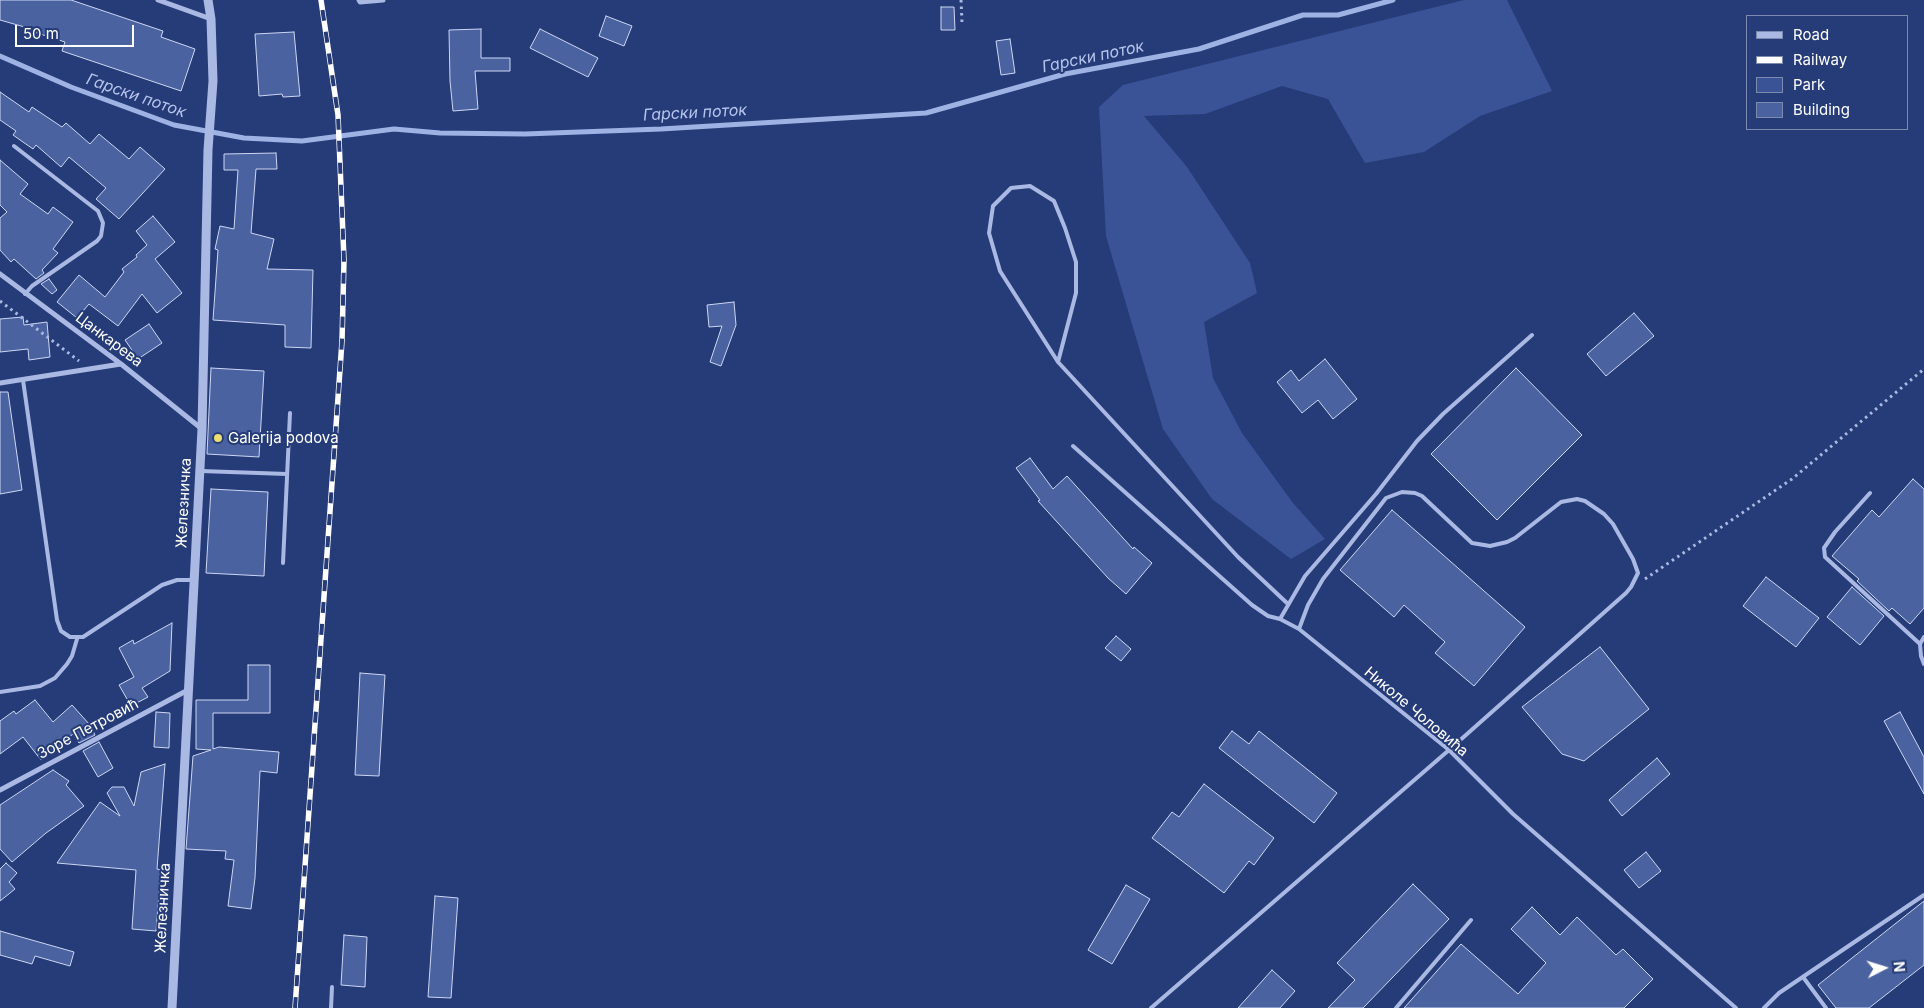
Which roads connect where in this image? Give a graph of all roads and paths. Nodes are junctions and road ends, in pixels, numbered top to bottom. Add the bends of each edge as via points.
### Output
1 (158, 0) edge
2 (208, 0) edge
3 (383, 0) edge
4 (961, 0) edge
5 (359, 1) edge
6 (211, 19) junction
7 (962, 23) dead end
8 (14, 146) dead end
9 (0, 274) edge
10 (25, 294) junction
11 (0, 301) edge
12 (1532, 335) dead end
13 (1058, 362) junction
14 (121, 364) junction
15 (1924, 369) edge
16 (89, 370) junction
17 (23, 380) junction
18 (0, 383) edge
19 (290, 413) dead end
20 (202, 429) junction
21 (1073, 446) dead end
22 (199, 471) junction
23 (287, 474) junction
24 (1870, 493) dead end
25 (283, 563) dead end
26 (193, 580) junction
27 (1635, 580) junction
28 (1288, 604) junction
29 (1280, 619) junction
30 (1299, 629) junction
31 (1924, 637) edge
32 (77, 639) junction
33 (1920, 644) junction
34 (1924, 664) edge
35 (188, 690) junction
36 (0, 692) edge
37 (1449, 750) junction
38 (0, 790) edge
39 (1924, 895) edge
40 (1471, 920) dead end
41 (1803, 977) junction
42 (332, 987) dead end
43 (172, 1008) edge
44 (330, 1008) edge
45 (1151, 1008) edge
46 (1396, 1008) edge
47 (1736, 1008) edge
48 (1764, 1008) edge
49 (1826, 1008) edge

1 - 6 street
2 - 6 street, Железничка
3 - 5 street
4 - 7 path
6 - 20 street, Железничка via 212,105 208,150
8 - 10 lane via 98,211 103,223 97,241
9 - 10 street, Цанкарева
10 - 14 street, Цанкарева
11 - 16 path
12 - 28 lane via 1417,441 1305,576
13 - 13 lane via 1000,271 989,233 993,206 1011,188 1030,186 1054,202 1076,262 1076,293
13 - 28 lane via 1238,557
14 - 16 street
14 - 20 street, Цанкарева
15 - 27 path via 1792,479 1650,576
16 - 17 street
17 - 18 street
17 - 32 lane via 57,620 65,635
19 - 23 lane
20 - 22 street, Железничка
21 - 29 lane, Николе Чоловића via 1252,606
22 - 23 lane
22 - 26 street, Железничка
23 - 25 lane
24 - 33 lane via 1835,532 1824,548 1825,557
26 - 32 lane via 177,580 162,585
26 - 35 street, Железничка
27 - 30 lane via 1636,566 1621,535 1604,514 1585,501 1561,502 1515,538 1490,546 1472,543 1422,496 1402,492 1386,498 1323,579
27 - 37 lane via 1626,593
28 - 29 lane
29 - 30 lane, Николе Чоловића
30 - 37 lane, Николе Чоловића
31 - 33 lane
32 - 36 lane via 67,664 48,683
33 - 34 lane
35 - 38 street, Зоре Петровић
35 - 43 street, Железничка
37 - 45 lane
37 - 47 lane, Николе Чоловића via 1513,814
39 - 41 lane
40 - 46 lane
41 - 48 lane
41 - 49 lane
42 - 44 lane

